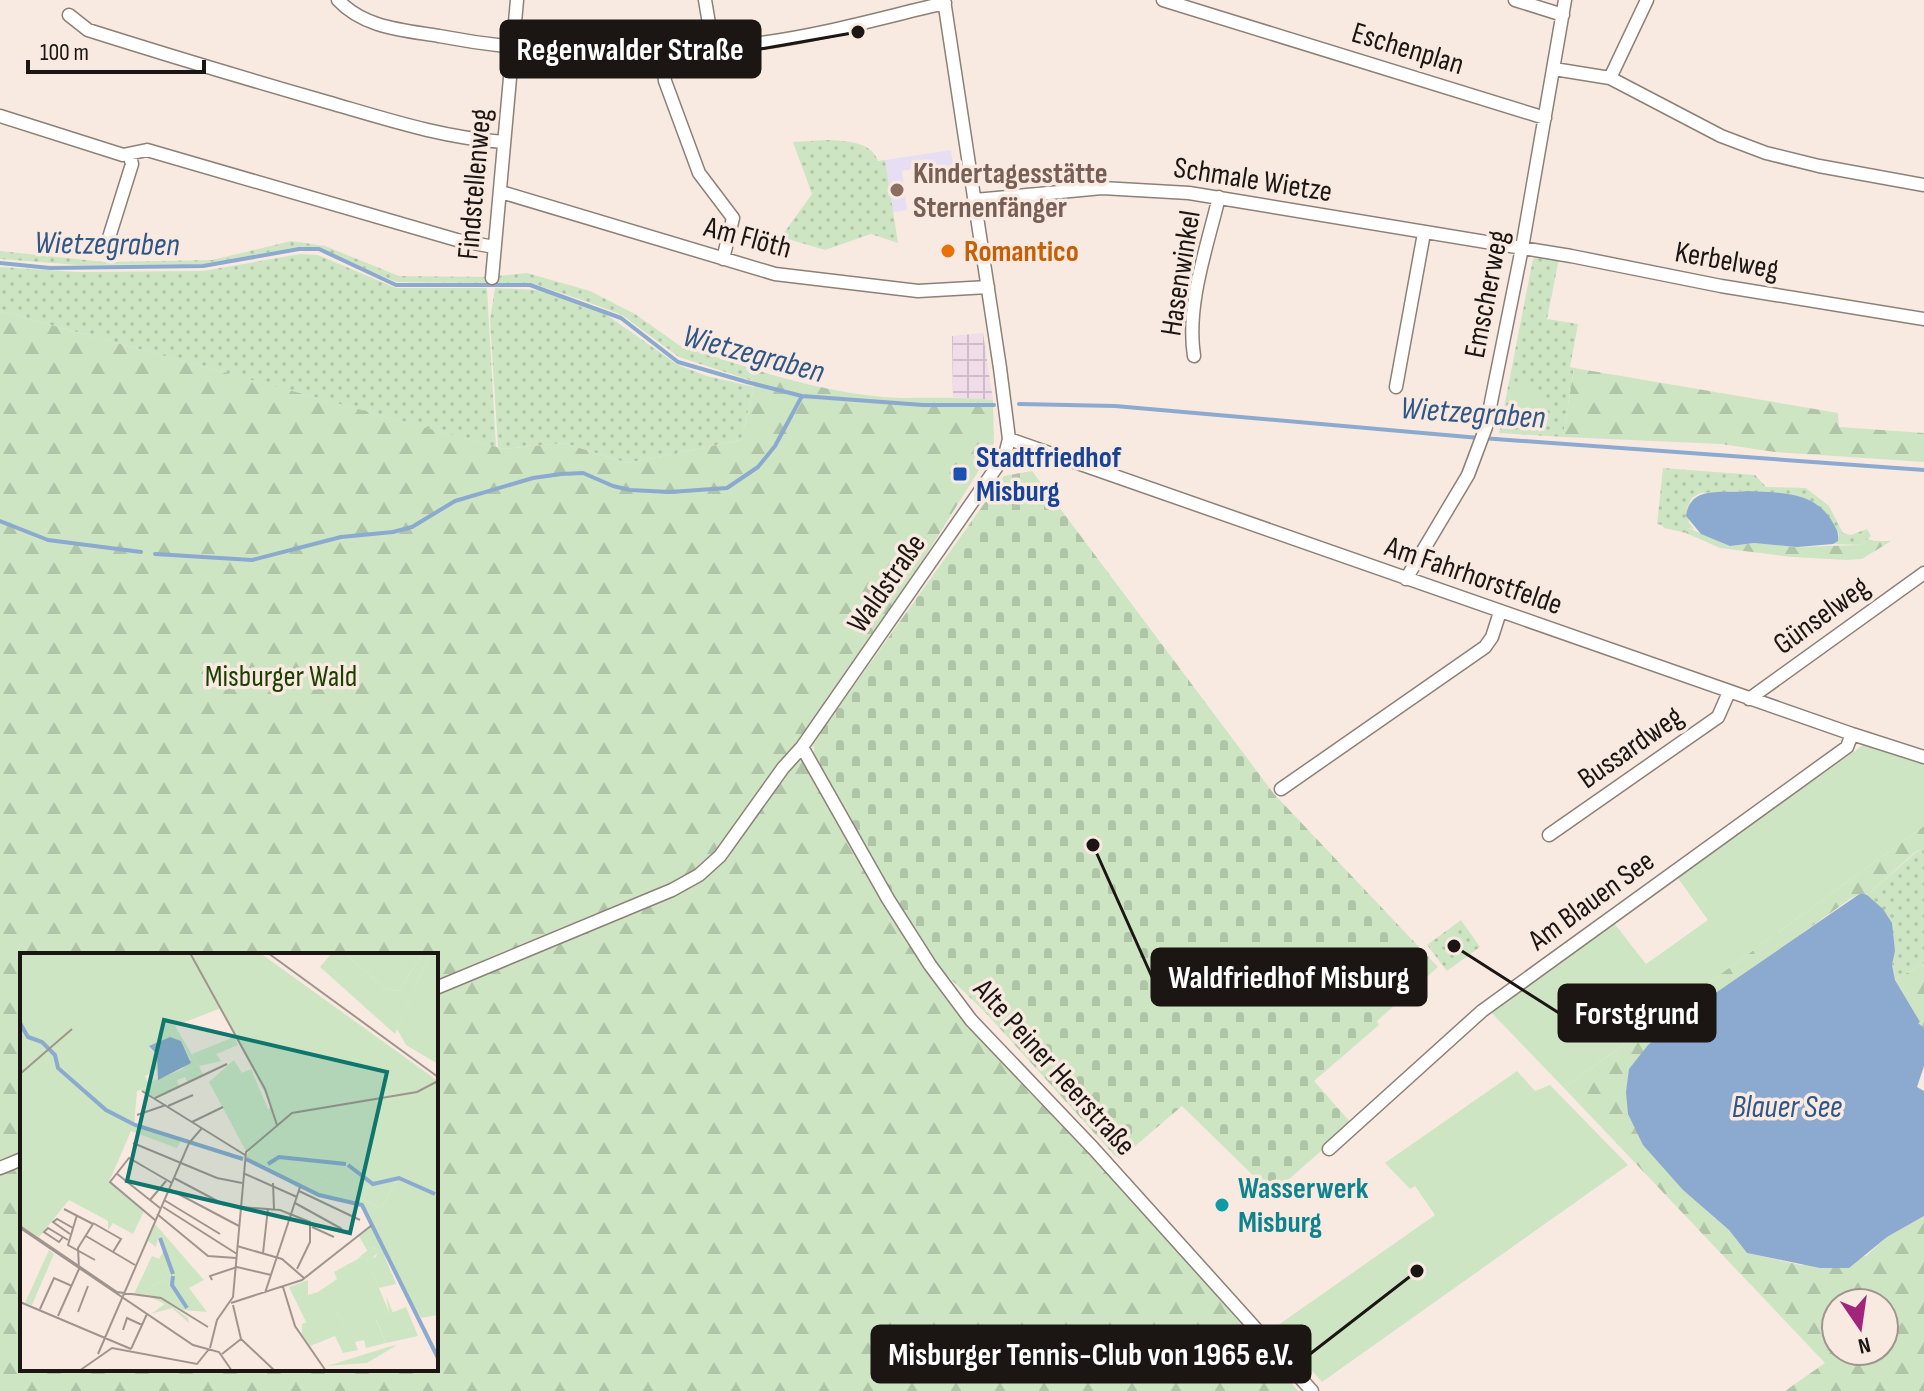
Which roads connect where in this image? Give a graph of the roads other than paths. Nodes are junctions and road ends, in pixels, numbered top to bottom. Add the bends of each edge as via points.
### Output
1 (338, 0) edge
2 (517, 0) edge
3 (705, 0) edge
4 (1163, 0) edge
5 (1515, 0) edge
6 (1565, 0) edge
7 (1647, 0) edge
8 (945, 1) edge
9 (69, 15) dead end
10 (1563, 15) junction
11 (513, 47) junction
12 (713, 47) junction
13 (662, 51) junction
14 (1554, 69) junction
15 (1610, 78) junction
16 (0, 116) edge
17 (1545, 118) junction
18 (504, 142) junction
19 (129, 154) junction
20 (1924, 185) edge
21 (501, 192) junction
22 (1219, 197) junction
23 (975, 200) junction
24 (1424, 233) junction
25 (494, 247) junction
26 (1522, 248) junction
27 (112, 249) dead end
28 (723, 259) junction
29 (492, 278) dead end
30 (988, 287) junction
31 (1924, 319) edge
32 (1194, 356) dead end
33 (1396, 387) dead end
34 (1009, 439) junction
35 (1924, 573) edge
36 (1406, 579) junction
37 (1500, 612) junction
38 (1729, 692) junction
39 (1749, 699) junction
40 (1852, 734) junction
41 (802, 747) junction
42 (1924, 757) edge
43 (1281, 789) dead end
44 (1549, 835) dead end
45 (438, 987) edge
46 (1329, 1149) dead end
47 (20, 1160) edge
48 (0, 1168) edge
49 (1312, 1391) edge

1 - 11 street via 372,23
2 - 11 street, Findstellenweg
3 - 12 street
4 - 17 street, Eschenplan
5 - 10 street
6 - 10 street, Emscherweg
7 - 15 street
8 - 12 street via 807,35
8 - 23 street
9 - 18 street via 88,30 288,91 463,140
10 - 14 street, Emscherweg
11 - 13 street
11 - 18 street, Findstellenweg
12 - 13 street
13 - 28 street via 665,81 699,173 733,218
14 - 15 street
14 - 17 street, Emscherweg
15 - 20 street via 1713,132 1766,153
16 - 19 street
17 - 26 street, Emscherweg
18 - 21 street, Findstellenweg
19 - 25 street via 150,151
19 - 27 street via 132,164 106,247
21 - 25 street, Findstellenweg
21 - 28 street, Am Flöth
22 - 23 street, Schmale Wietze via 1102,188
22 - 24 street, Schmale Wietze
22 - 32 street, Hasenwinkel via 1195,306
23 - 30 street
24 - 26 street, Schmale Wietze
24 - 33 street
25 - 29 street, Findstellenweg
26 - 31 street, Kerbelweg
26 - 36 street, Emscherweg via 1480,447 1450,510
28 - 30 street, Am Flöth via 804,279 918,291
30 - 34 street
34 - 36 street, Am Fahrhorstfelde
34 - 41 street, Waldstraße via 999,466
35 - 39 street, Günselweg
36 - 37 street, Am Fahrhorstfelde
37 - 38 street, Am Fahrhorstfelde
37 - 43 street via 1485,647
38 - 39 street, Am Fahrhorstfelde
38 - 44 street, Bussardweg via 1718,717
39 - 40 street, Am Fahrhorstfelde
40 - 42 street, Am Fahrhorstfelde
40 - 46 street, Am Blauen See via 1847,747 1482,1011
41 - 45 street, Waldstraße via 720,856 699,875
41 - 49 street, Alte Peiner Heerstraße via 888,899 971,1020
47 - 48 street

